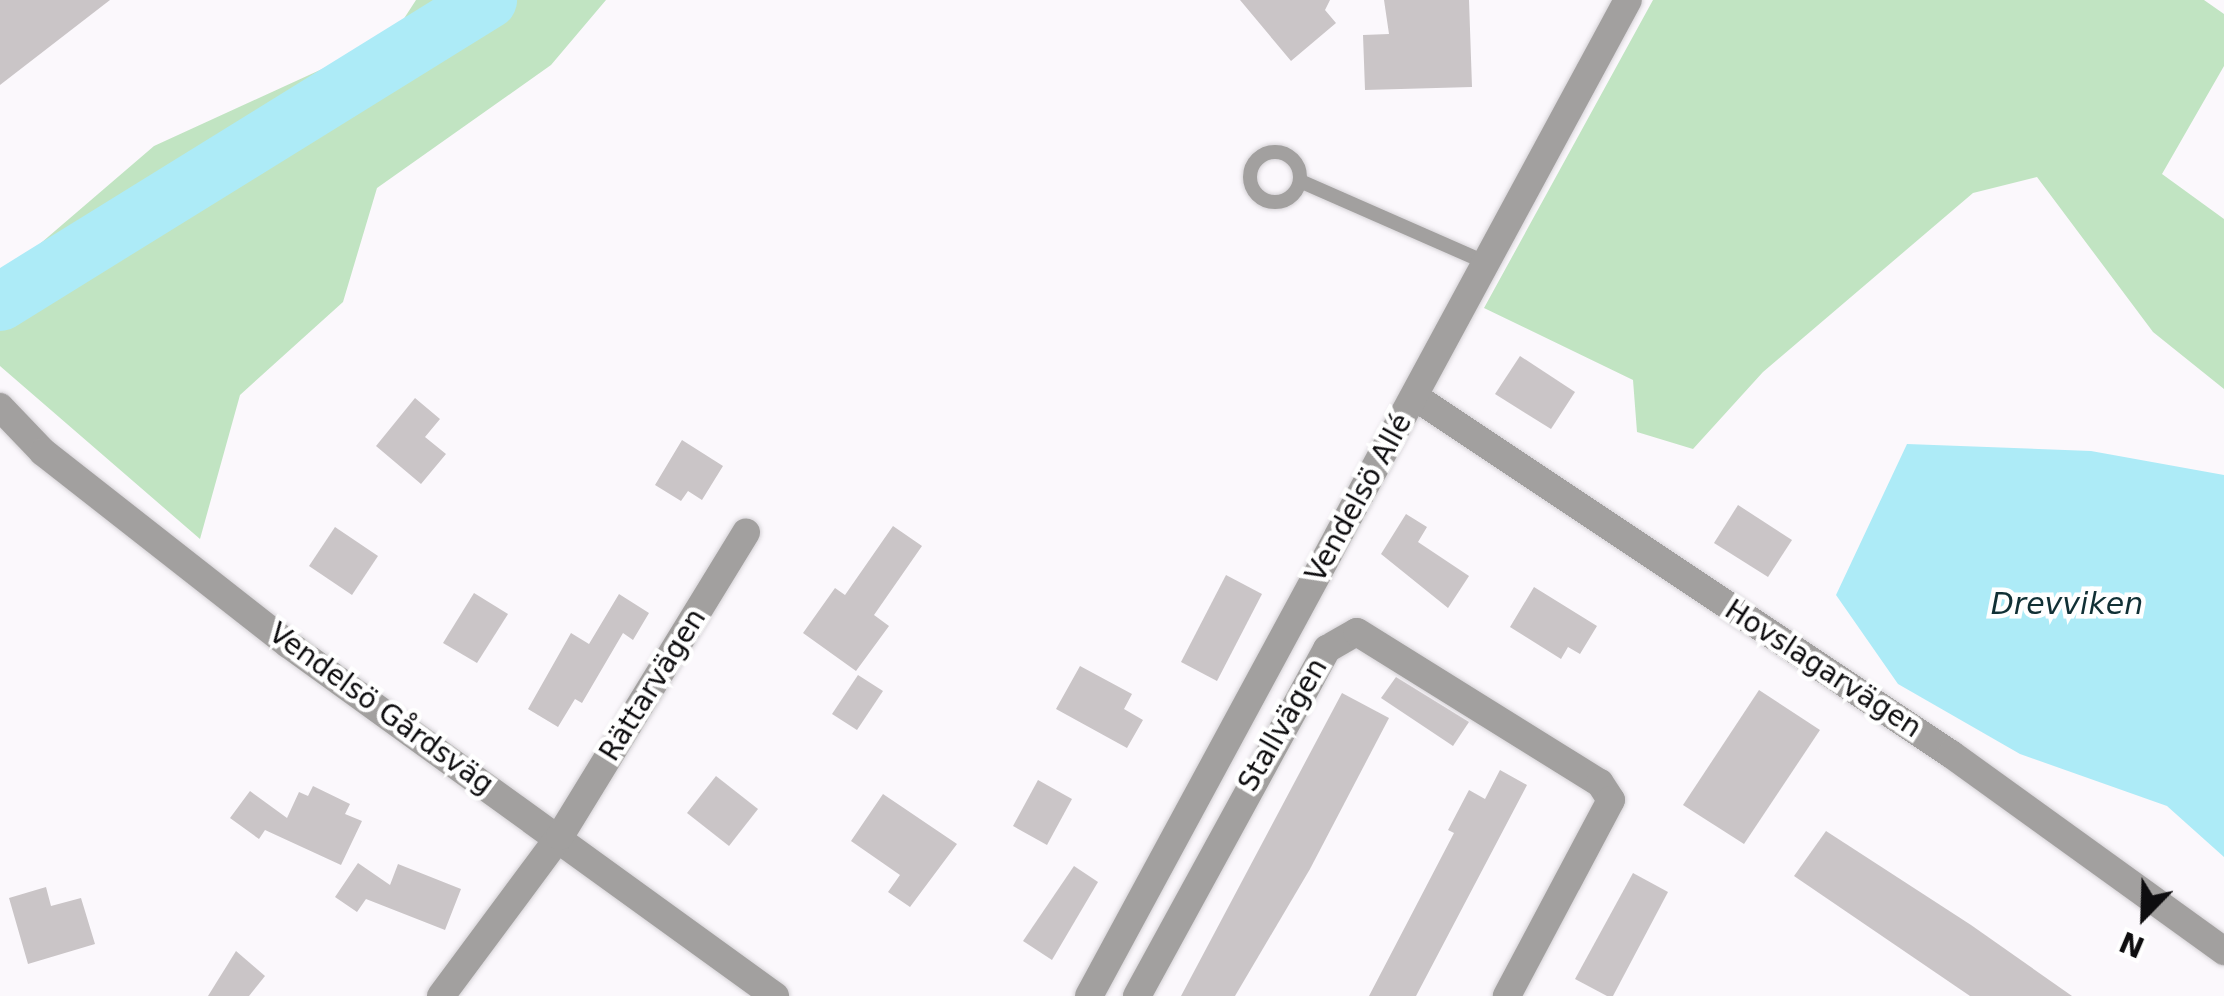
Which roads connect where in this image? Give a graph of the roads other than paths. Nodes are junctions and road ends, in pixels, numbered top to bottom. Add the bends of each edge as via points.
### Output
1 (1628, 0) edge
2 (1300, 181) dead end
3 (1487, 263) junction
4 (1415, 397) junction
5 (0, 408) edge
6 (746, 533) dead end
7 (560, 836) junction
8 (2224, 950) edge
9 (441, 996) edge
10 (775, 996) edge
11 (1089, 996) edge
12 (1137, 996) edge
13 (1507, 996) edge

1 - 3 street, Vendelsö Allé
2 - 3 lane
3 - 4 street, Vendelsö Allé
4 - 8 street, Hovslagarvägen via 1843,680
4 - 11 street, Vendelsö Allé
5 - 7 street, Vendelsö Gårdsväg via 43,452 288,644
6 - 7 street, Rättarvägen
7 - 9 street, Rättarvägen
7 - 10 street, Vendelsö Gårdsväg
12 - 13 street, Stallvägen via 1327,649 1358,632 1600,784 1611,800

